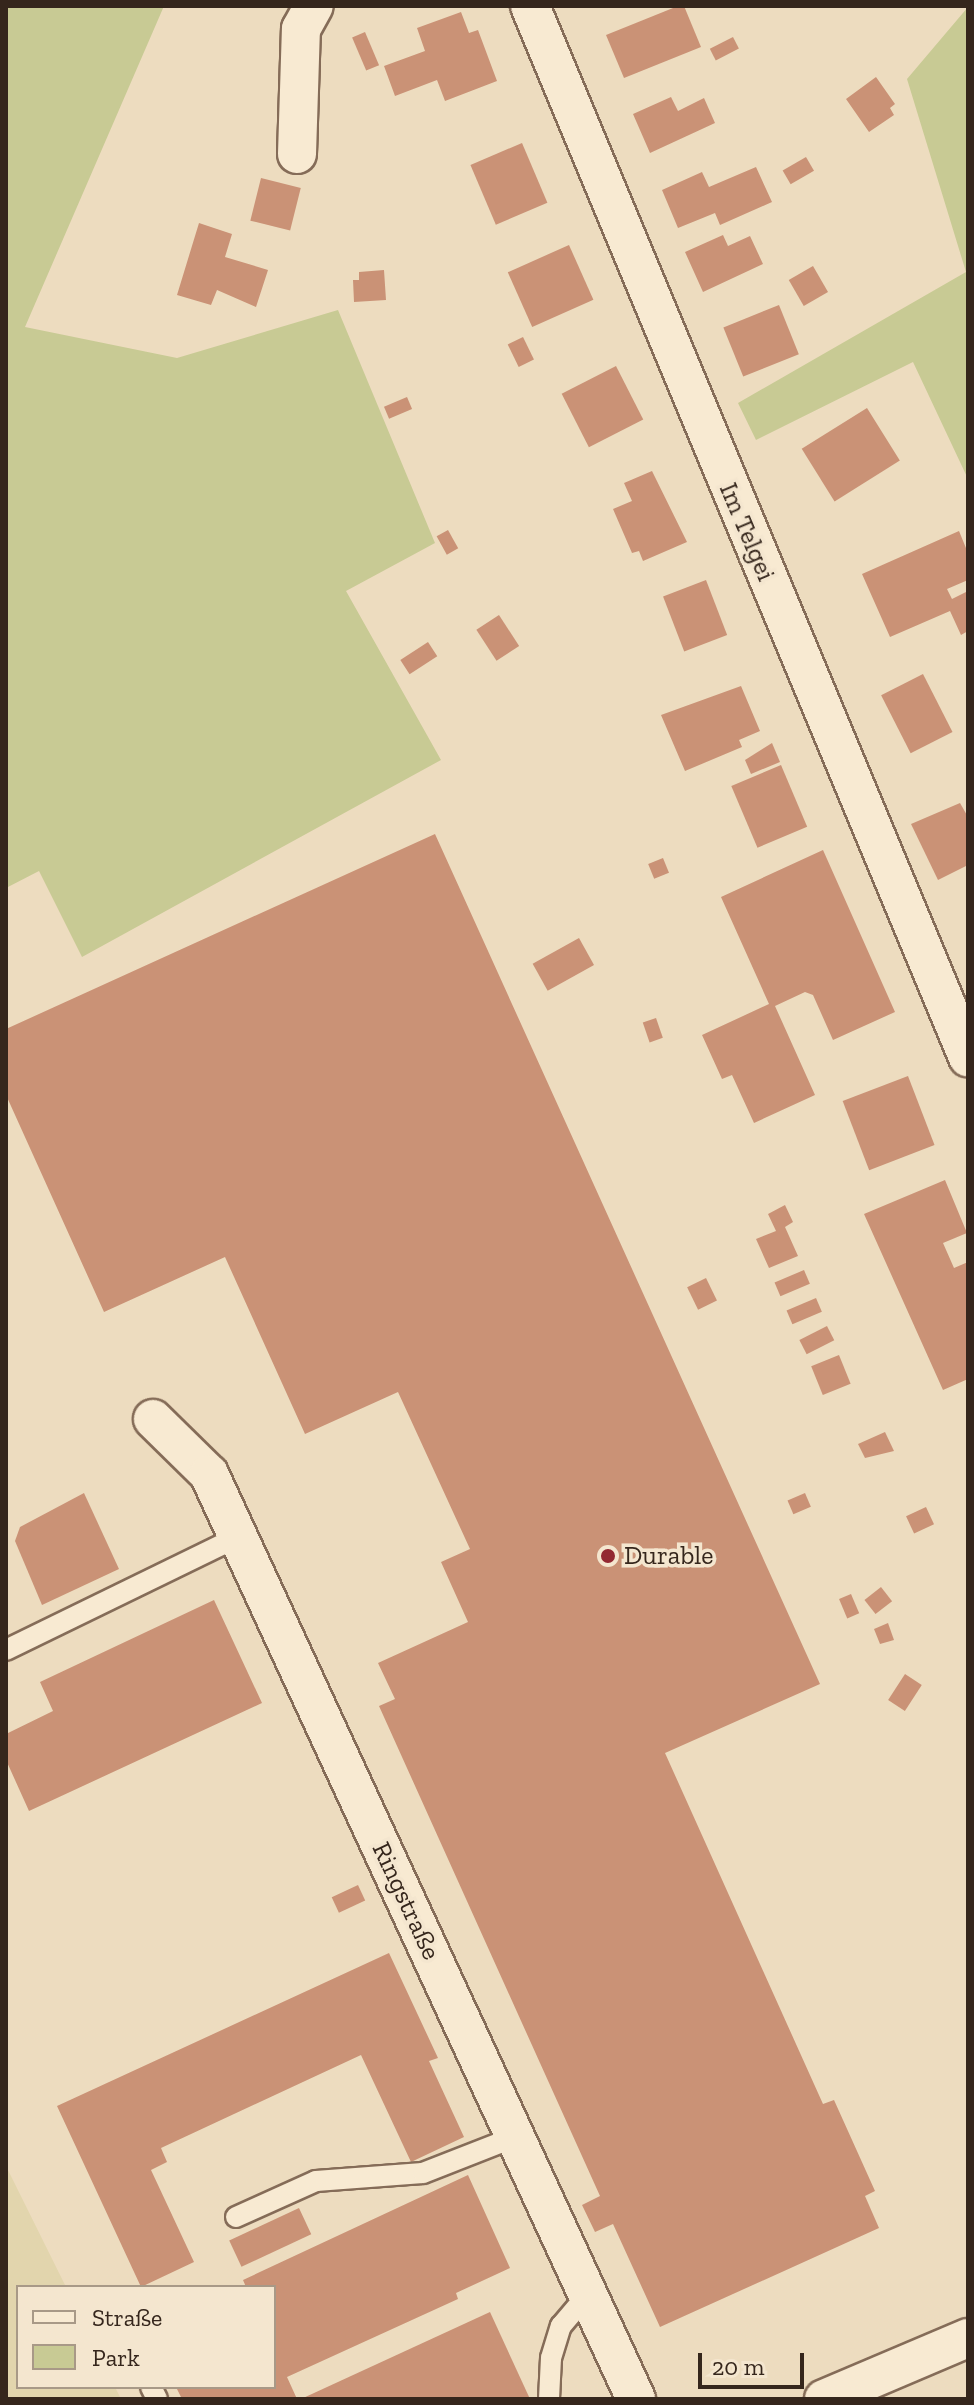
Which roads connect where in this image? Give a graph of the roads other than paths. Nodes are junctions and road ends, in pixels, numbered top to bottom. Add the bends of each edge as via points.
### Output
1 (314, 6) edge
2 (530, 6) edge
3 (297, 154) dead end
4 (968, 1057) edge
5 (153, 1419) dead end
6 (238, 1537) junction
7 (6, 1650) edge
8 (515, 2137) junction
9 (236, 2217) dead end
10 (588, 2294) junction
11 (968, 2338) edge
12 (549, 2399) edge
13 (636, 2399) edge
14 (824, 2399) edge

1 - 3 street via 301,29
2 - 4 street, Im Telgei
5 - 6 street, Ringstraße via 209,1474
6 - 7 lane
6 - 8 street, Ringstraße
8 - 9 lane via 423,2173 316,2181
8 - 10 street, Ringstraße
10 - 12 lane via 561,2326 551,2358
10 - 13 street, Ringstraße
11 - 14 street

